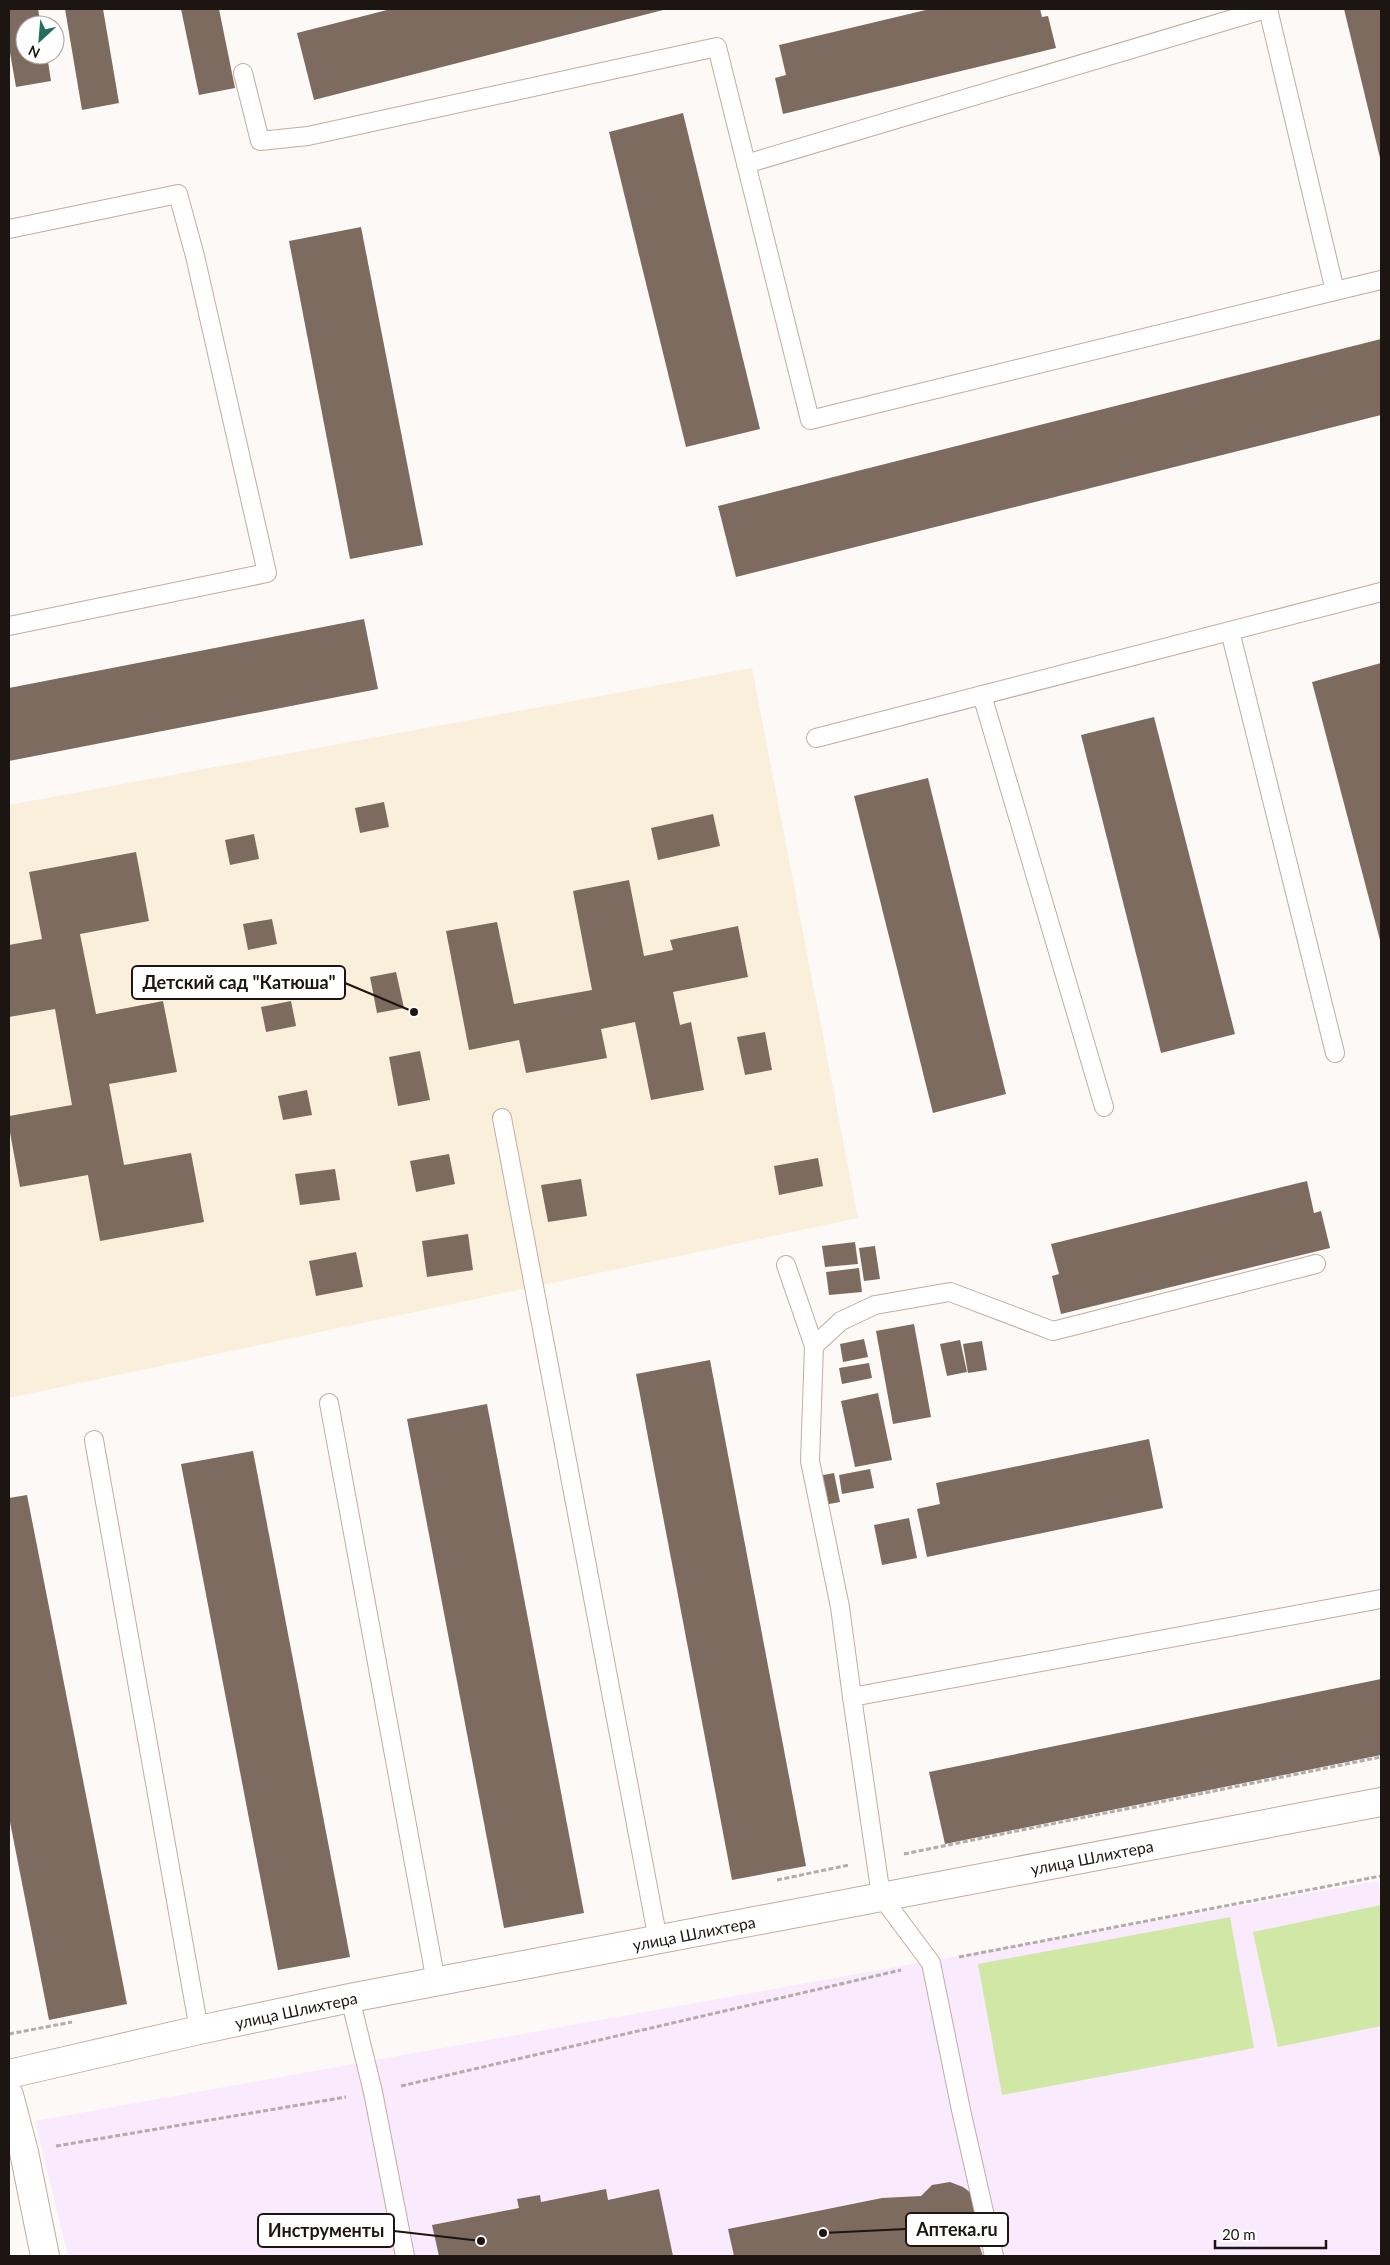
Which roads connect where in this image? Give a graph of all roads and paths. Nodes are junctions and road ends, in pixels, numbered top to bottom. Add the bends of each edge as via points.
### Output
1 (1267, 9) edge
2 (243, 73) dead end
3 (746, 164) junction
4 (9, 229) edge
5 (1381, 280) edge
6 (1335, 292) junction
7 (1381, 592) edge
8 (9, 626) edge
9 (1230, 631) junction
10 (982, 695) junction
11 (816, 738) dead end
12 (1335, 1053) dead end
13 (1104, 1106) dead end
14 (502, 1118) dead end
15 (1316, 1264) dead end
16 (786, 1265) dead end
17 (814, 1346) junction
18 (329, 1403) dead end
19 (94, 1440) dead end
20 (1381, 1599) edge
21 (852, 1697) junction
22 (1381, 1802) edge
23 (1381, 1876) edge
24 (881, 1896) junction
25 (658, 1940) junction
26 (931, 1963) junction
27 (436, 1982) junction
28 (350, 1998) junction
29 (199, 2030) junction
30 (9, 2074) edge
31 (374, 2092) junction
32 (9, 2095) edge
33 (24, 2152) junction
34 (45, 2256) edge
35 (405, 2256) edge
36 (994, 2256) edge

1 - 3 lane
1 - 6 lane
2 - 3 lane via 260,141 308,136 717,47
3 - 6 lane via 810,420
4 - 8 lane via 178,194 267,573
5 - 6 lane
7 - 9 lane
9 - 10 lane
9 - 12 lane
10 - 11 lane
10 - 13 lane
14 - 25 lane
15 - 17 lane via 1053,1331 950,1292 875,1305 841,1321
16 - 17 lane
17 - 21 lane via 810,1461 840,1607
18 - 27 lane
19 - 29 lane
20 - 21 lane
21 - 24 lane
22 - 24 street, улица Шлихтера
23 - 26 path
24 - 25 street, улица Шлихтера
24 - 26 lane
25 - 27 street, улица Шлихтера
26 - 31 path
26 - 36 lane
27 - 28 street, улица Шлихтера
28 - 29 street, улица Шлихтера
28 - 31 lane
29 - 30 street, улица Шлихтера
31 - 33 path
31 - 35 lane
32 - 33 street
33 - 34 street

